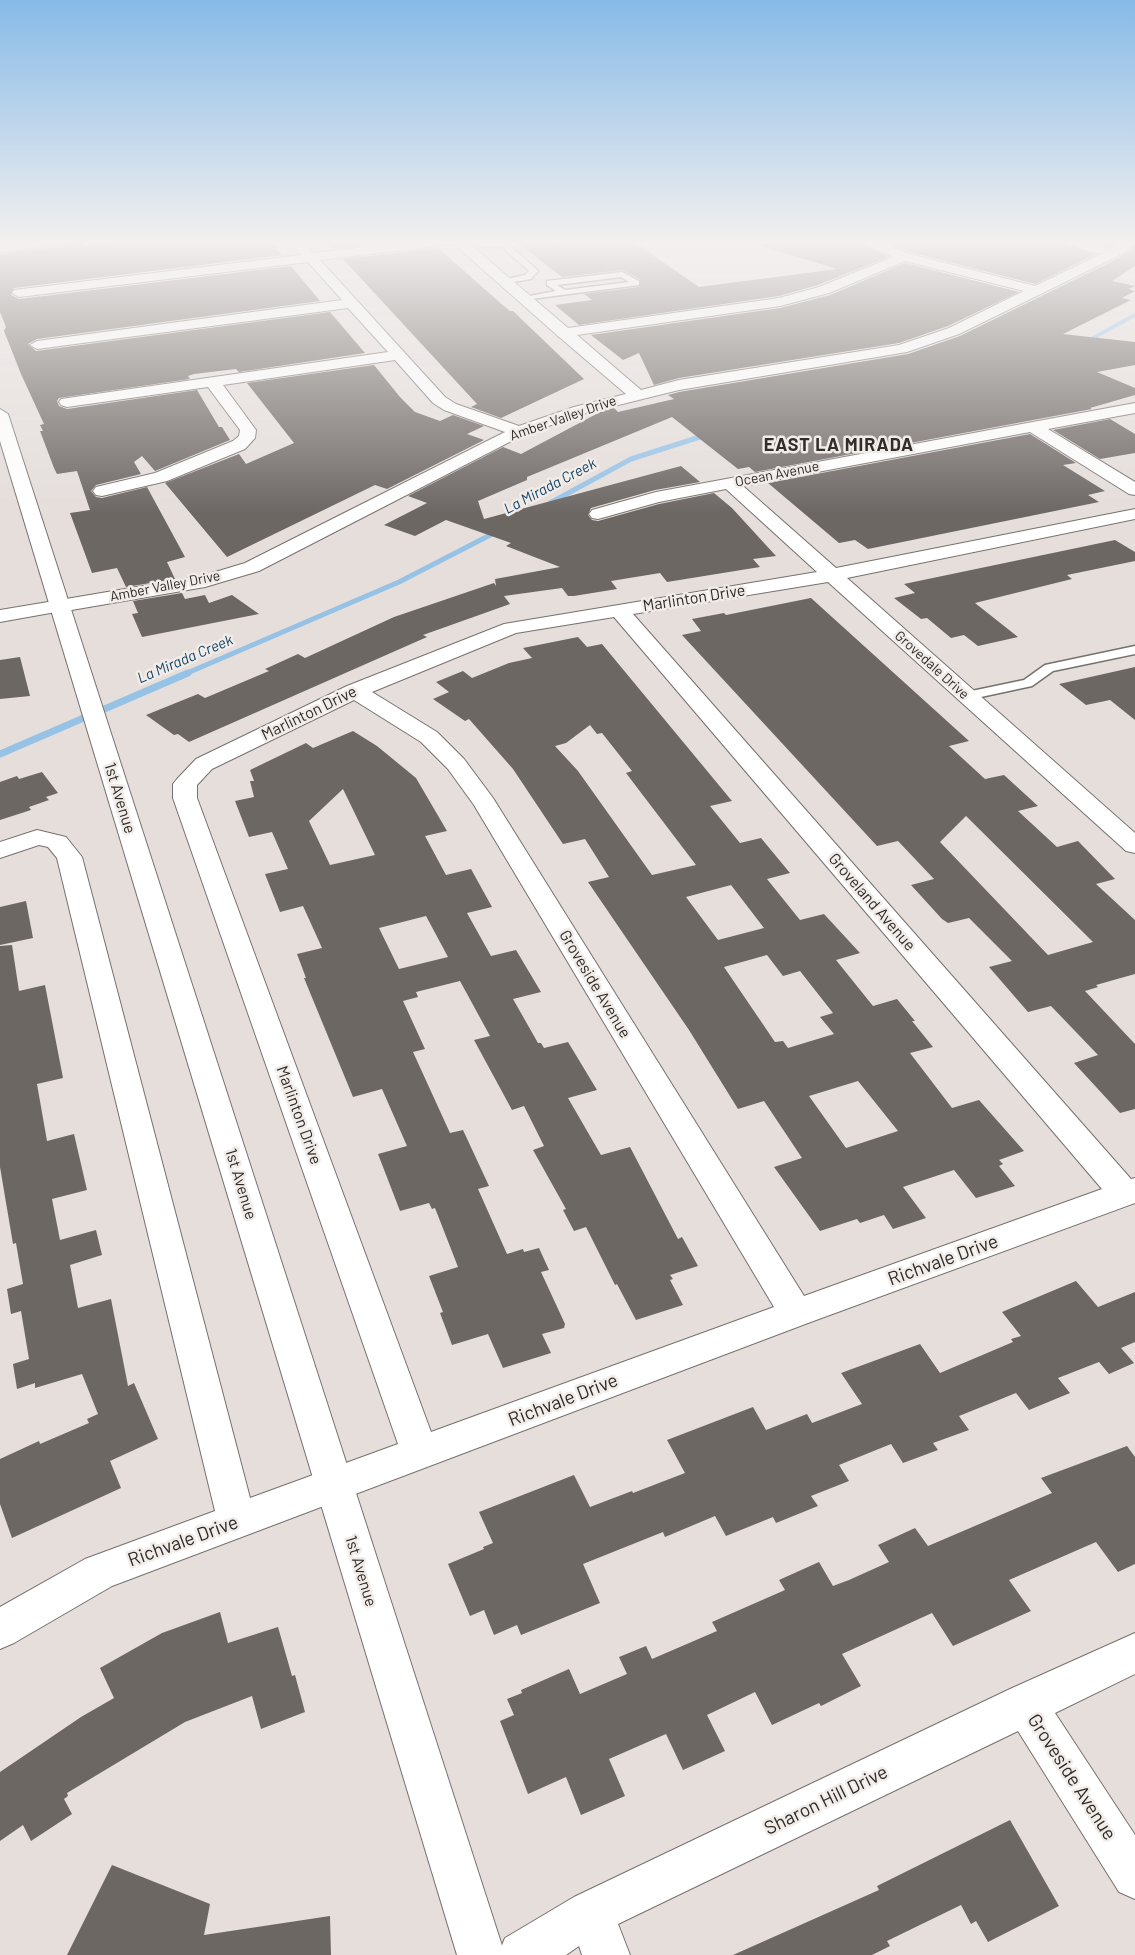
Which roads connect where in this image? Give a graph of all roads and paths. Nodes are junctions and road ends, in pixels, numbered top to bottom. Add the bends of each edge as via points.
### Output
1 (140, 331) edge
2 (377, 331) edge
3 (569, 331) edge
4 (955, 331) edge
5 (563, 332) joint
6 (37, 345) dead end
7 (398, 355) junction
8 (213, 382) junction
9 (636, 394) junction
10 (67, 402) dead end
11 (1135, 408) edge
12 (0, 414) edge
13 (1033, 427) junction
14 (519, 431) junction
15 (729, 483) junction
16 (1135, 490) edge
17 (102, 492) dead end
18 (598, 514) dead end
19 (1135, 514) edge
20 (832, 575) junction
21 (60, 606) junction
22 (620, 610) junction
23 (0, 616) edge
24 (1135, 650) edge
25 (355, 691) junction
26 (967, 696) junction
27 (1135, 846) edge
28 (0, 852) edge
29 (1130, 1192) edge
30 (796, 1313) junction
31 (420, 1453) junction
32 (335, 1486) junction
33 (237, 1521) junction
34 (0, 1629) edge
35 (1135, 1653) edge
36 (1025, 1704) junction
37 (1135, 1876) edge
38 (590, 1913) junction
39 (481, 1955) edge
40 (522, 1955) edge
41 (606, 1955) edge

1 - 6 street
2 - 7 street
3 - 5 street
4 - 9 street, Amber Valley Drive via 902,349
5 - 9 street
7 - 8 street
7 - 14 street via 439,400 450,407
8 - 10 street
8 - 17 street via 248,430 247,438 239,445 161,477
9 - 14 street, Amber Valley Drive
11 - 13 street, Ocean Avenue
12 - 21 street, 1st Avenue
13 - 15 street, Ocean Avenue
13 - 16 street
14 - 21 street, Amber Valley Drive via 252,566 205,581
15 - 18 street, Ocean Avenue via 656,497
15 - 20 street, Grovedale Drive
19 - 20 street, Marlinton Drive
20 - 22 street, Marlinton Drive
20 - 26 street, Grovedale Drive
21 - 23 street, Amber Valley Drive
21 - 32 street, 1st Avenue
22 - 25 street, Marlinton Drive via 511,628
22 - 29 street, Groveland Avenue
24 - 26 lane via 1049,668 1028,683
25 - 30 street, Groveside Avenue via 429,737 456,764 486,804
25 - 31 street, Marlinton Drive via 204,764 185,784 185,798
26 - 27 street, Grovedale Drive
28 - 33 street via 37,837 57,842 69,857
29 - 30 street, Richvale Drive
30 - 31 street, Richvale Drive
31 - 32 street, Richvale Drive
32 - 33 street, Richvale Drive
32 - 39 street, 1st Avenue
33 - 34 street, Richvale Drive via 99,1572
35 - 36 street, Sharon Hill Drive
36 - 37 street, Groveside Avenue
36 - 38 street, Sharon Hill Drive
38 - 40 street, Sharon Hill Drive
38 - 41 street

